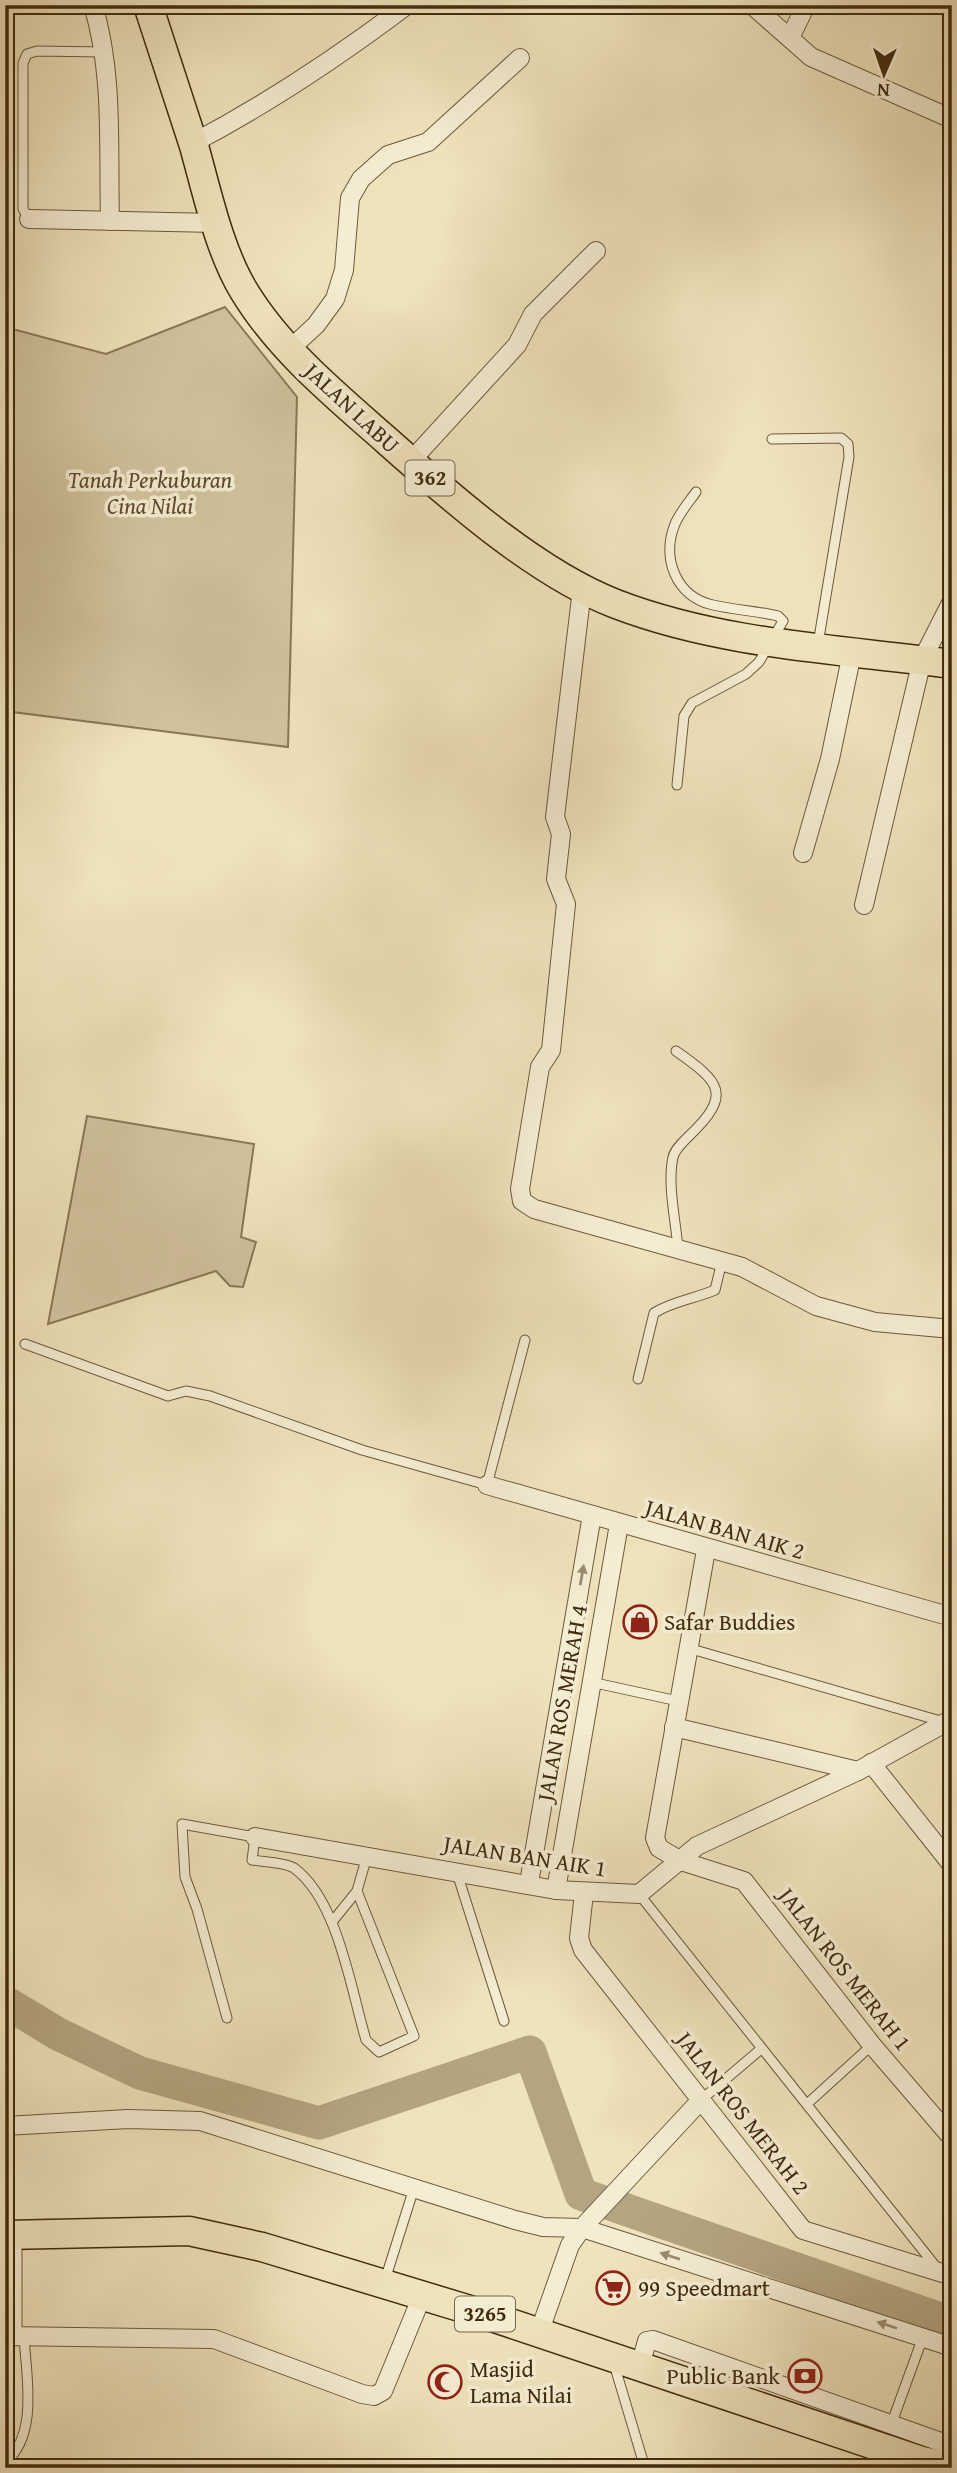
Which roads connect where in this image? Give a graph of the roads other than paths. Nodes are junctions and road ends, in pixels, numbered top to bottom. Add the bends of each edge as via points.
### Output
1 (93, 5) edge
2 (148, 5) edge
3 (407, 5) edge
4 (752, 5) edge
5 (806, 5) edge
6 (790, 38) junction
7 (105, 52) junction
8 (520, 58) dead end
9 (952, 119) edge
10 (192, 143) junction
11 (29, 219) joint
12 (110, 221) junction
13 (216, 223) junction
14 (596, 251) dead end
15 (290, 349) junction
16 (772, 439) dead end
17 (410, 462) junction
18 (696, 492) dead end
19 (582, 589) junction
20 (952, 601) edge
21 (772, 642) junction
22 (817, 649) junction
23 (852, 653) junction
24 (922, 660) junction
25 (952, 664) edge
26 (677, 785) dead end
27 (803, 853) dead end
28 (864, 905) dead end
29 (676, 1051) dead end
30 (679, 1251) junction
31 (722, 1261) junction
32 (952, 1329) edge
33 (525, 1340) dead end
34 (25, 1344) dead end
35 (638, 1379) dead end
36 (487, 1485) junction
37 (592, 1515) junction
38 (618, 1524) junction
39 (706, 1550) junction
40 (952, 1617) edge
41 (688, 1648) junction
42 (592, 1682) junction
43 (678, 1702) junction
44 (948, 1721) edge
45 (674, 1727) junction
46 (864, 1767) junction
47 (255, 1837) junction
48 (367, 1856) junction
49 (681, 1860) junction
50 (952, 1865) edge
51 (457, 1870) junction
52 (529, 1883) junction
53 (556, 1890) junction
54 (357, 1891) junction
55 (584, 1894) junction
56 (639, 1895) junction
57 (332, 1922) junction
58 (227, 2018) dead end
59 (504, 2021) dead end
60 (872, 2045) junction
61 (761, 2049) junction
62 (701, 2100) junction
63 (807, 2104) junction
64 (5, 2126) edge
65 (952, 2138) edge
66 (414, 2188) junction
67 (588, 2222) junction
68 (11, 2235) edge
69 (946, 2274) edge
70 (384, 2285) junction
71 (422, 2296) junction
72 (540, 2333) junction
73 (16, 2336) edge
74 (923, 2337) junction
75 (952, 2347) edge
76 (613, 2358) junction
77 (640, 2366) junction
78 (891, 2426) junction
79 (952, 2446) edge
80 (5, 2463) edge
81 (952, 2467) edge
82 (645, 2468) edge

1 - 7 street
2 - 10 main road, JALAN LABU / 362
3 - 10 street via 328,65
4 - 6 street
5 - 6 street
6 - 9 street via 811,57
7 - 11 lane via 27,54 23,63 23,209
7 - 12 street
8 - 15 street via 428,142 388,155 360,179 350,198 344,270 335,299
10 - 13 main road, JALAN LABU / 362
11 - 12 street
12 - 13 street
13 - 15 main road, JALAN LABU / 362 via 244,291
14 - 17 street via 533,314 517,345
15 - 17 main road, JALAN LABU / 362
16 - 22 lane via 841,438 848,444
17 - 19 main road, JALAN LABU / 362 via 524,551
18 - 21 lane via 675,524 670,561 676,579 687,594 711,605 778,616 782,627
19 - 21 main road, JALAN LABU / 362 via 695,628
19 - 30 street via 555,817 561,834 556,879 566,904 551,1050 540,1067 520,1189 522,1201 534,1209
20 - 24 street
21 - 22 main road, JALAN LABU / 362
21 - 26 lane via 746,674 692,703 684,716
22 - 23 main road, JALAN LABU / 362
23 - 24 main road, JALAN LABU / 362
23 - 27 street via 830,759
24 - 25 main road, JALAN LABU / 362
24 - 28 street
29 - 30 lane via 710,1074 716,1102 708,1118 673,1154
30 - 31 street
31 - 32 street via 816,1306 875,1322
31 - 35 lane via 715,1290 654,1313
33 - 36 lane
34 - 36 lane via 168,1396 186,1391 210,1396 362,1450
36 - 37 street, JALAN BAN AIK 2
37 - 38 street, JALAN BAN AIK 2
52 -> 37 street
38 - 39 street, JALAN BAN AIK 2
38 - 42 street, JALAN ROS MERAH 4
39 - 40 street, JALAN BAN AIK 2
39 - 41 street
41 - 43 street
41 - 44 lane
42 - 43 lane
42 - 53 street, JALAN ROS MERAH 4
43 - 45 street
44 - 46 street
45 - 46 street
45 - 49 street via 655,1838 659,1848
46 - 49 street via 697,1846
46 - 50 street
47 - 48 street, JALAN BAN AIK 1
47 - 57 lane via 252,1860 292,1867 313,1889
47 - 58 lane via 182,1824 185,1877
48 - 51 street, JALAN BAN AIK 1
48 - 54 lane
49 - 56 street
49 - 60 street, JALAN ROS MERAH 1 via 744,1881
51 - 52 street, JALAN BAN AIK 1
51 - 59 lane
52 - 53 street, JALAN BAN AIK 1
53 - 55 street, JALAN BAN AIK 1
54 - 57 lane
54 - 57 lane via 414,2036 379,2052 366,2040
55 - 56 street, JALAN BAN AIK 1
55 - 62 street, JALAN ROS MERAH 2 via 579,1938 583,1950
56 - 61 lane
60 - 63 lane
60 - 65 street, JALAN ROS MERAH 1
61 - 62 lane
61 - 63 lane
62 - 67 street
62 - 69 street, JALAN ROS MERAH 2 via 803,2230
63 - 69 lane
64 - 66 street via 128,2119 200,2121
66 - 67 street via 543,2227
66 - 70 lane
67 - 72 street via 570,2245
74 -> 67 street
68 - 70 main road, 3265 via 189,2231 262,2247
68 - 73 lane
70 - 71 main road, 3265
71 - 72 main road, 3265
71 - 73 street via 383,2391 374,2396 214,2339
72 - 76 main road, 3265
73 - 80 lane via 27,2425 21,2448
74 - 75 street
74 - 78 lane
76 - 77 main road, 3265
76 - 82 lane
77 - 78 street via 647,2341 653,2340
77 - 81 main road, 3265 via 922,2461
78 - 79 street

